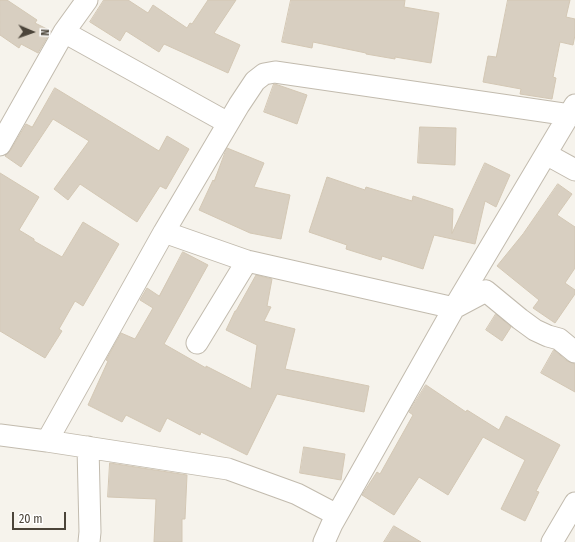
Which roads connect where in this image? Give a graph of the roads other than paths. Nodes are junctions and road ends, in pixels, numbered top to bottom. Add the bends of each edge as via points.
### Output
1 (86, 0) edge
2 (64, 32) junction
3 (572, 110) edge
4 (228, 123) junction
5 (0, 145) edge
6 (546, 154) junction
7 (575, 170) edge
8 (164, 232) junction
9 (247, 261) junction
10 (454, 308) junction
11 (197, 343) dead end
12 (575, 352) edge
13 (0, 435) edge
14 (47, 441) junction
15 (88, 447) junction
16 (575, 503) edge
17 (338, 515) junction
18 (89, 542) edge
19 (324, 542) edge
20 (552, 542) edge

1 - 2 street
2 - 4 street
2 - 5 street
3 - 4 street via 275,72 264,74 255,81
3 - 6 street
4 - 8 street
6 - 7 street
6 - 10 street
8 - 9 street
8 - 14 street
9 - 10 street
9 - 11 street
10 - 12 street via 486,290 535,330 559,339
10 - 17 street
13 - 14 street
14 - 15 street
15 - 17 street via 228,469 297,494
15 - 18 street
16 - 20 street
17 - 19 street

